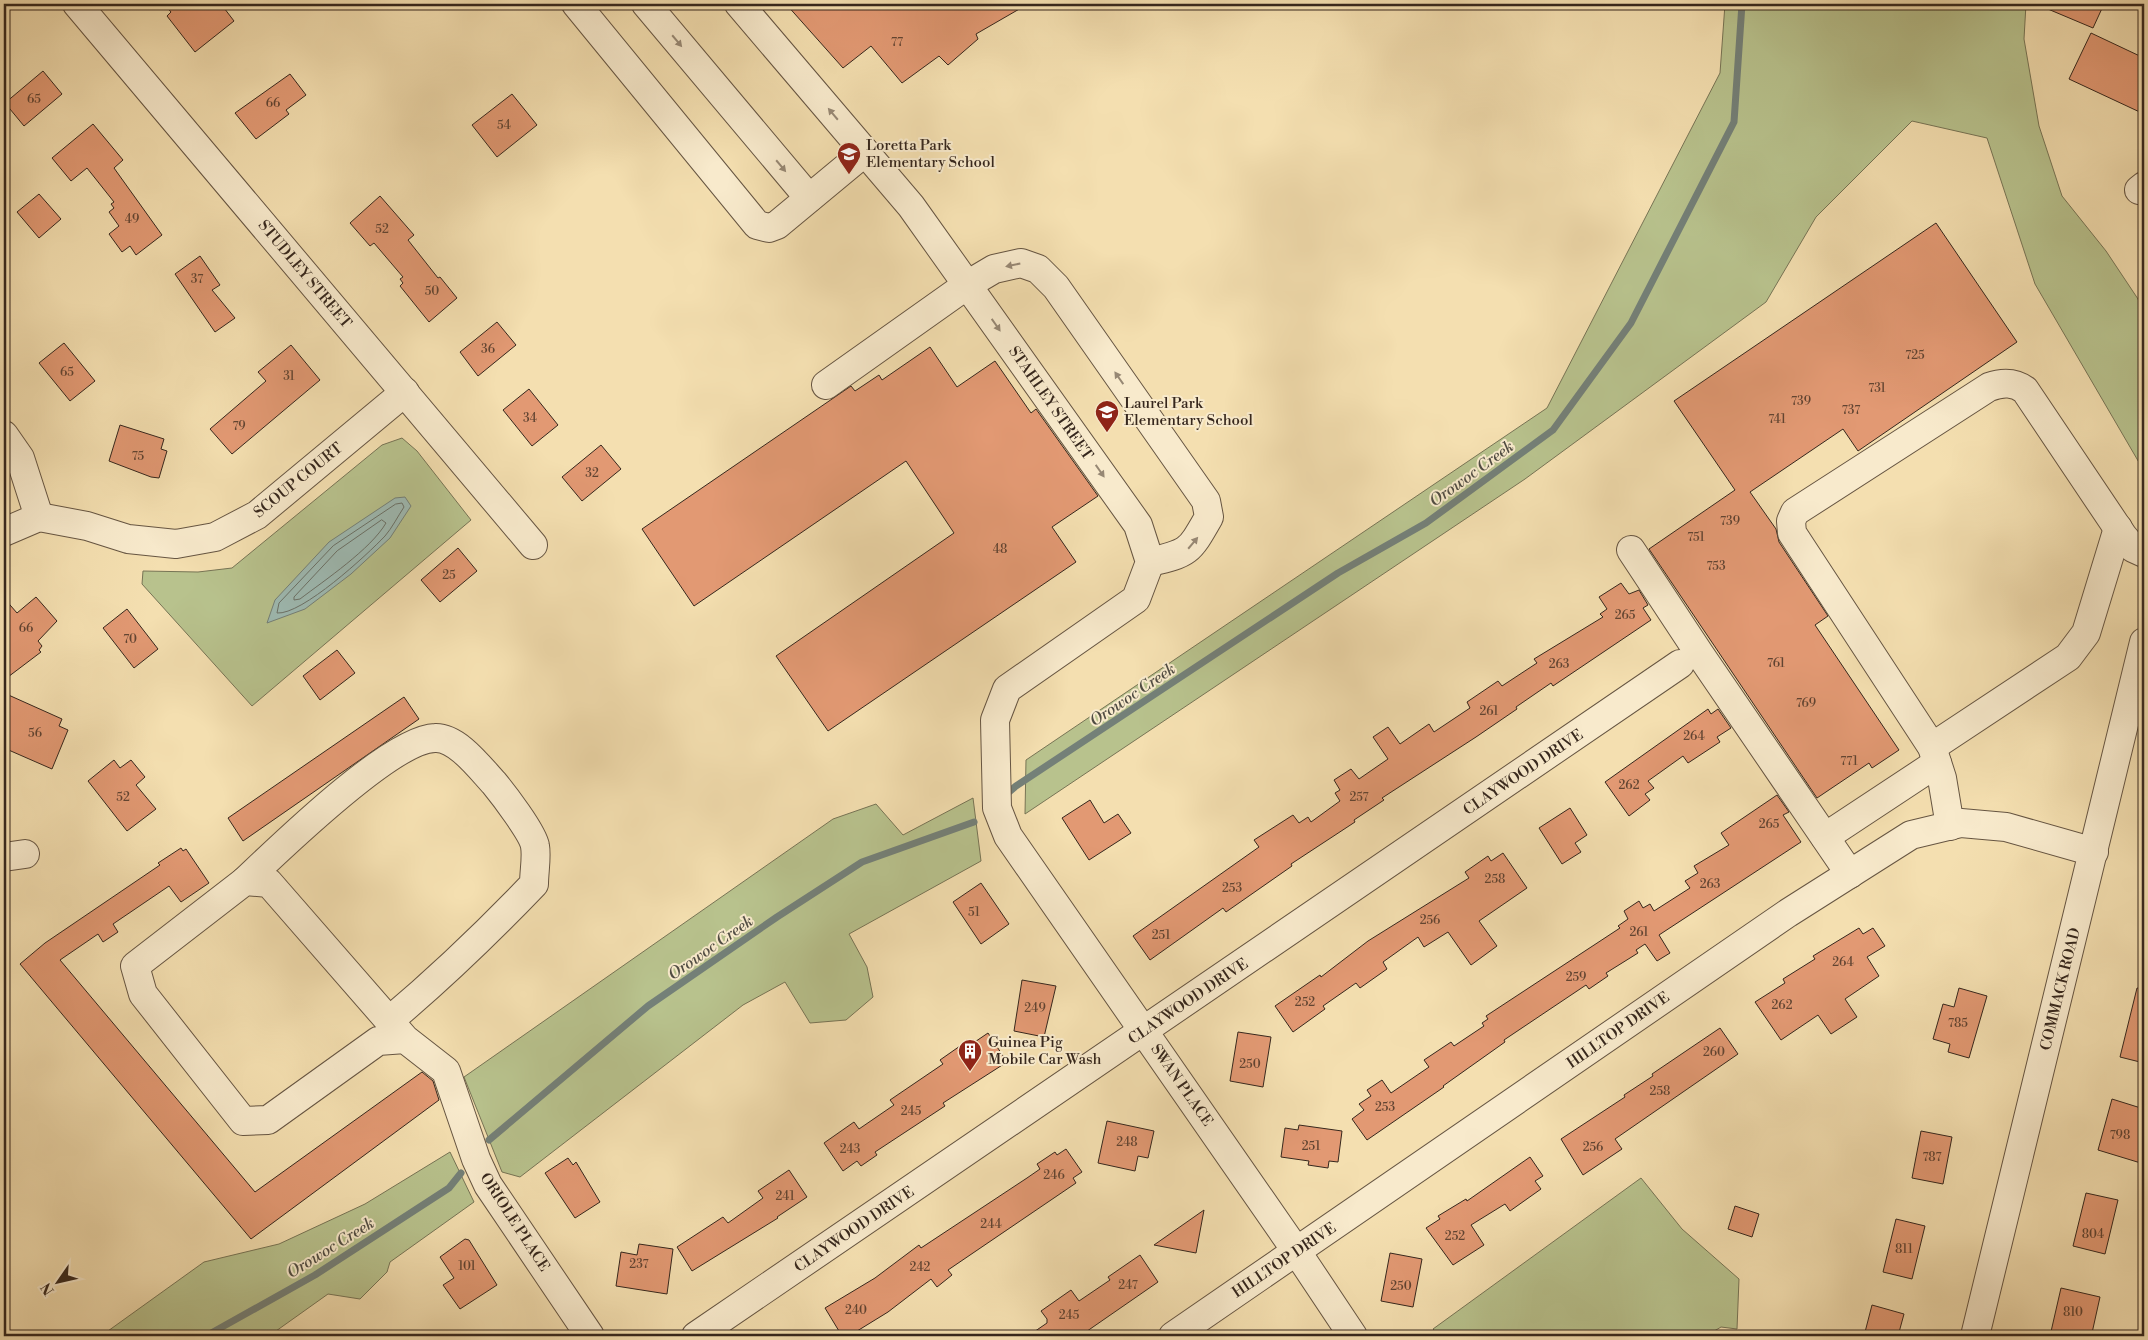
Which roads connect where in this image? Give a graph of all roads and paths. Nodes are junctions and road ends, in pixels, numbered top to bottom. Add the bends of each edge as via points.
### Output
1 (77, 4) edge
2 (576, 4) edge
3 (646, 4) edge
4 (739, 4) edge
5 (865, 152) junction
6 (809, 198) junction
7 (967, 285) junction
8 (826, 385) dead end
9 (405, 392) junction
10 (4, 436) edge
11 (38, 517) junction
12 (2118, 528) junction
13 (4, 532) edge
14 (533, 544) dead end
15 (1631, 550) dead end
16 (2144, 553) edge
17 (1150, 562) junction
18 (2144, 642) edge
19 (1680, 664) dead end
20 (1934, 755) junction
21 (1950, 826) junction
22 (1825, 837) junction
23 (2094, 852) junction
24 (1850, 874) junction
25 (245, 881) junction
26 (397, 1030) junction
27 (1144, 1031) junction
28 (1297, 1252) junction
29 (590, 1336) edge
30 (696, 1336) edge
31 (1173, 1336) edge
32 (1352, 1336) edge
33 (1975, 1336) edge

1 - 9 street, STUDLEY STREET
2 - 6 street via 757,225 769,228 777,225
3 -> 6 street
5 -> 4 street, STAHLEY STREET
5 - 6 street
5 - 7 street, STAHLEY STREET via 911,206
7 - 8 street
7 -> 17 street, STAHLEY STREET via 1138,526
17 -> 7 street via 1181,555 1195,543 1209,518 1206,501 1056,287 1038,269 1021,263 994,269
9 - 11 street, SCOUP COURT via 257,515 215,537 176,544 128,539 87,526
9 - 14 street, STUDLEY STREET
10 - 11 street via 20,458
11 - 13 street
12 - 16 street via 2133,548
12 - 20 street via 2086,633 2068,657
12 - 20 street via 2026,390 2010,383 1989,387 1794,512 1792,533
15 - 22 street
17 - 27 street, SWAN PLACE via 1136,599 1007,689 995,720 997,808 1008,836
18 - 23 street, COMMACK ROAD
19 - 27 street, CLAYWOOD DRIVE
20 - 21 street
20 - 22 street
21 - 23 street, HILLTOP DRIVE via 1961,823 2006,828
21 - 24 street, HILLTOP DRIVE via 1911,835
22 - 24 street
23 - 33 street, COMMACK ROAD
24 - 28 street, HILLTOP DRIVE
25 - 26 street via 269,883
25 - 26 street via 135,966 143,994 243,1121 268,1120
25 - 26 street via 294,833 394,754 436,738 464,749 506,796 535,845 534,884
26 - 29 street, ORIOLE PLACE via 446,1071 488,1185
27 - 28 street, SWAN PLACE
27 - 30 street, CLAYWOOD DRIVE
28 - 31 street, HILLTOP DRIVE
28 - 32 street, SWAN PLACE

